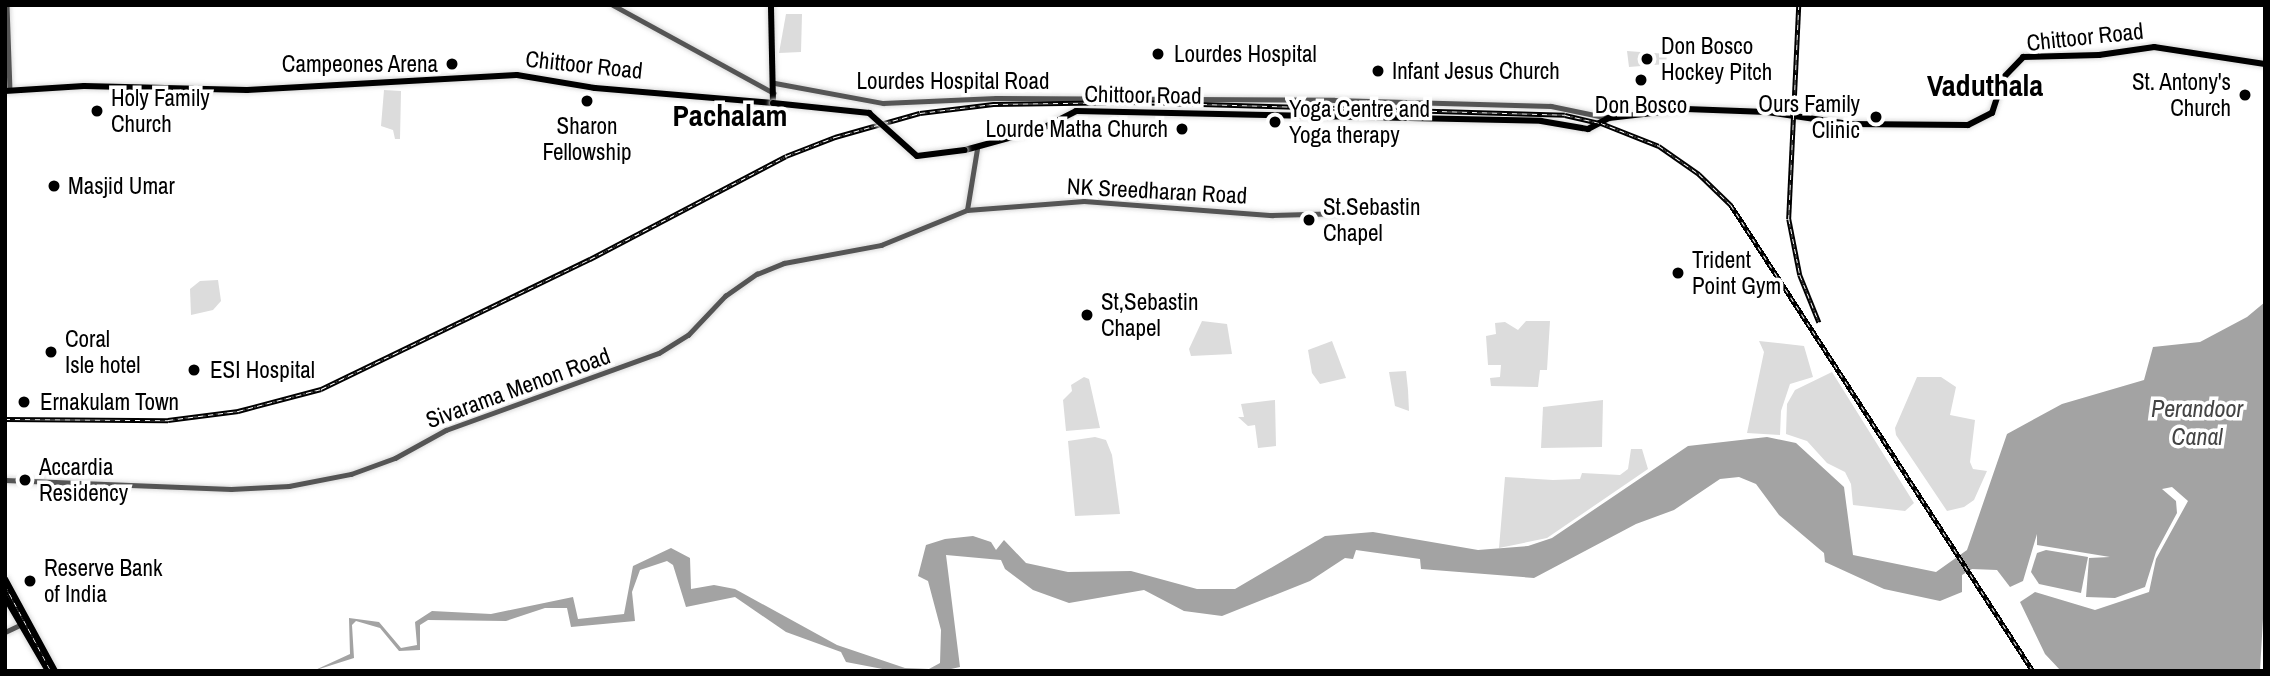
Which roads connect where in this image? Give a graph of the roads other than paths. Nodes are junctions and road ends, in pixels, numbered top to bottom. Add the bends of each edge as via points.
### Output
1 (7, 5) edge
2 (613, 5) edge
3 (771, 5) edge
4 (2265, 64) edge
5 (775, 83) junction
6 (8, 90) edge
7 (774, 93) junction
8 (773, 103) junction
9 (1609, 118) junction
10 (978, 149) junction
11 (967, 210) junction
12 (1345, 213) dead end
13 (5, 480) edge
14 (5, 579) edge
15 (5, 597) edge
16 (22, 622) junction
17 (5, 632) edge
18 (48, 671) edge
19 (55, 671) edge

1 - 6 street
2 - 7 street
3 - 5 main road
4 - 9 main road, Chittoor Road via 2154,47 2099,55 2023,57 2004,77 1992,113 1968,125 1849,124 1686,109
5 - 7 main road
5 - 9 street, Lourdes Hospital Road via 883,103 996,98 1334,100 1551,106
6 - 8 main road, Chittoor Road via 83,86 247,90 517,75 595,88
7 - 8 main road
8 - 10 main road, Chittoor Road, bridge via 869,113 917,156
9 - 10 main road, Chittoor Road via 1588,129 1541,121 1076,111 1041,129
10 - 11 street
11 - 12 street, NK Sreedharan Road via 1084,201 1272,215
11 - 13 street, Sivarama Menon Road via 881,245 784,263 757,274 725,296 688,335 659,353 453,428 395,458 346,475 289,486 203,489
14 - 16 main road
15 - 16 main road
16 - 17 street
16 - 18 main road
16 - 19 main road

